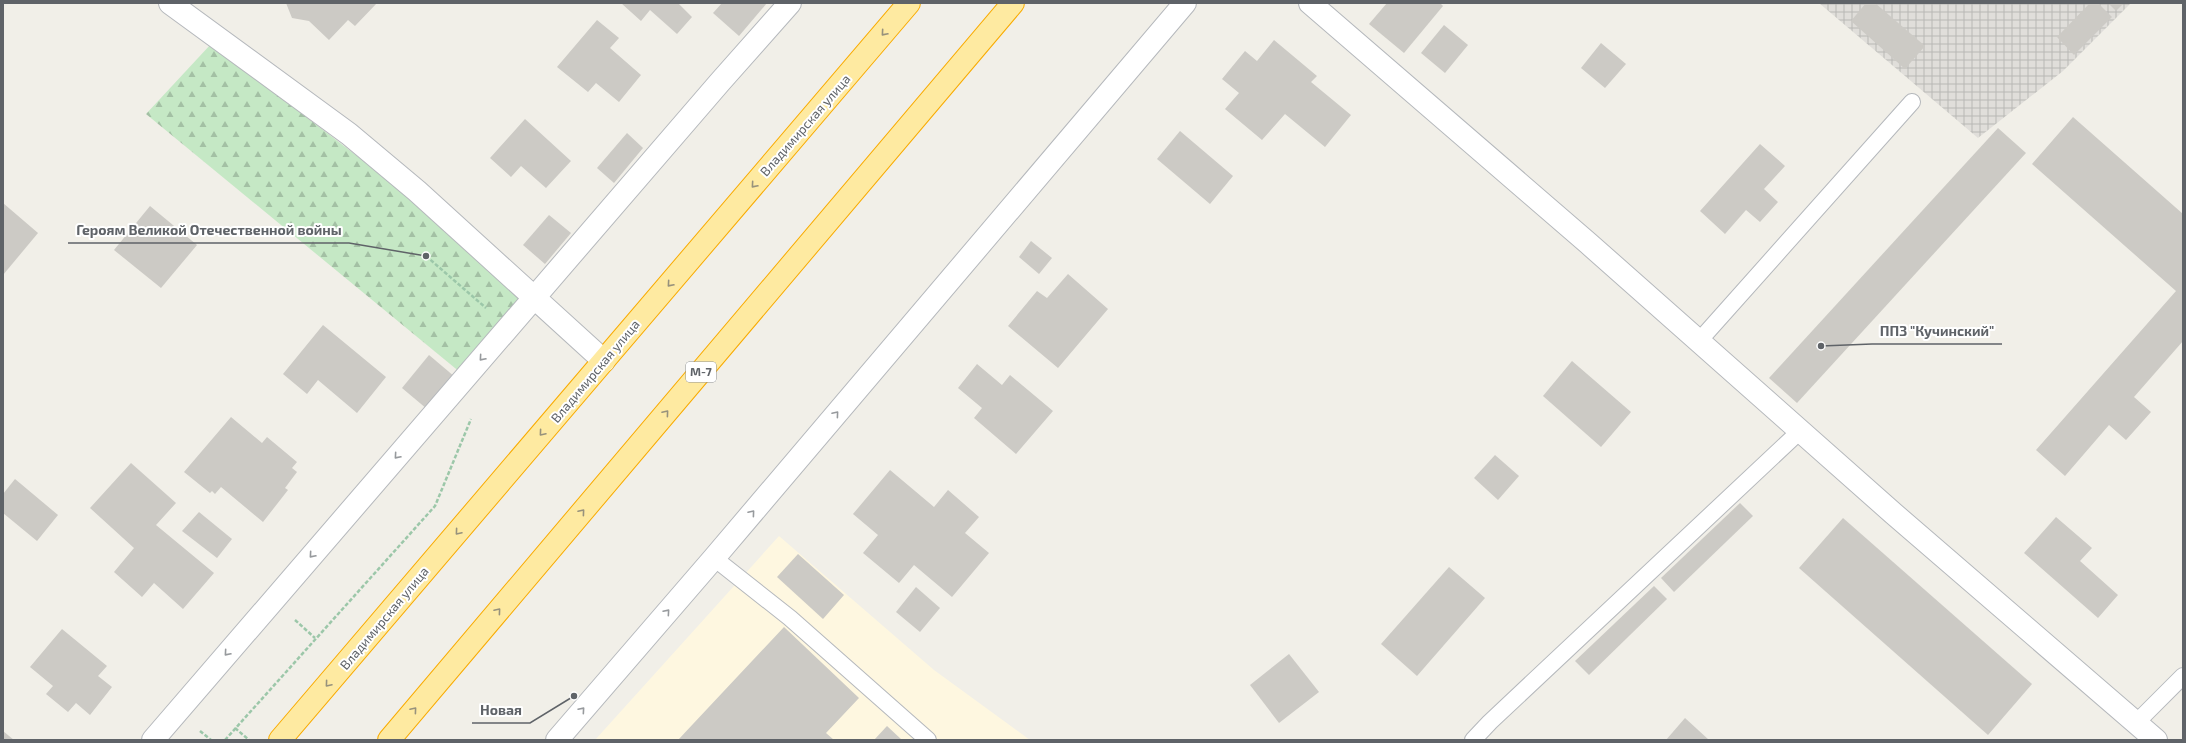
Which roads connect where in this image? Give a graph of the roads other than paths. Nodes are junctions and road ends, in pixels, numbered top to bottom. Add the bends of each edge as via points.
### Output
1 (170, 3) edge
2 (790, 3) edge
3 (909, 3) edge
4 (1013, 3) edge
5 (1185, 3) edge
6 (1310, 3) edge
7 (1912, 102) dead end
8 (534, 298) junction
9 (1699, 341) junction
10 (604, 361) junction
11 (1800, 431) junction
12 (714, 558) junction
13 (2183, 676) edge
14 (2136, 722) junction
15 (153, 740) edge
16 (280, 740) edge
17 (389, 740) edge
18 (557, 740) edge
19 (928, 740) edge
20 (1473, 740) edge
21 (2156, 740) edge

1 - 8 street via 349,134 417,191
2 - 8 street
3 -> 10 highway, Владимирская улица
17 -> 4 highway, М-7
12 -> 5 street
6 - 9 street
7 - 9 lane
8 - 10 street
8 -> 15 street
9 - 11 street
10 -> 16 highway, Владимирская улица
11 - 14 street
11 - 20 lane
18 -> 12 street
12 - 19 lane via 790,618
13 - 14 lane
14 - 21 street

